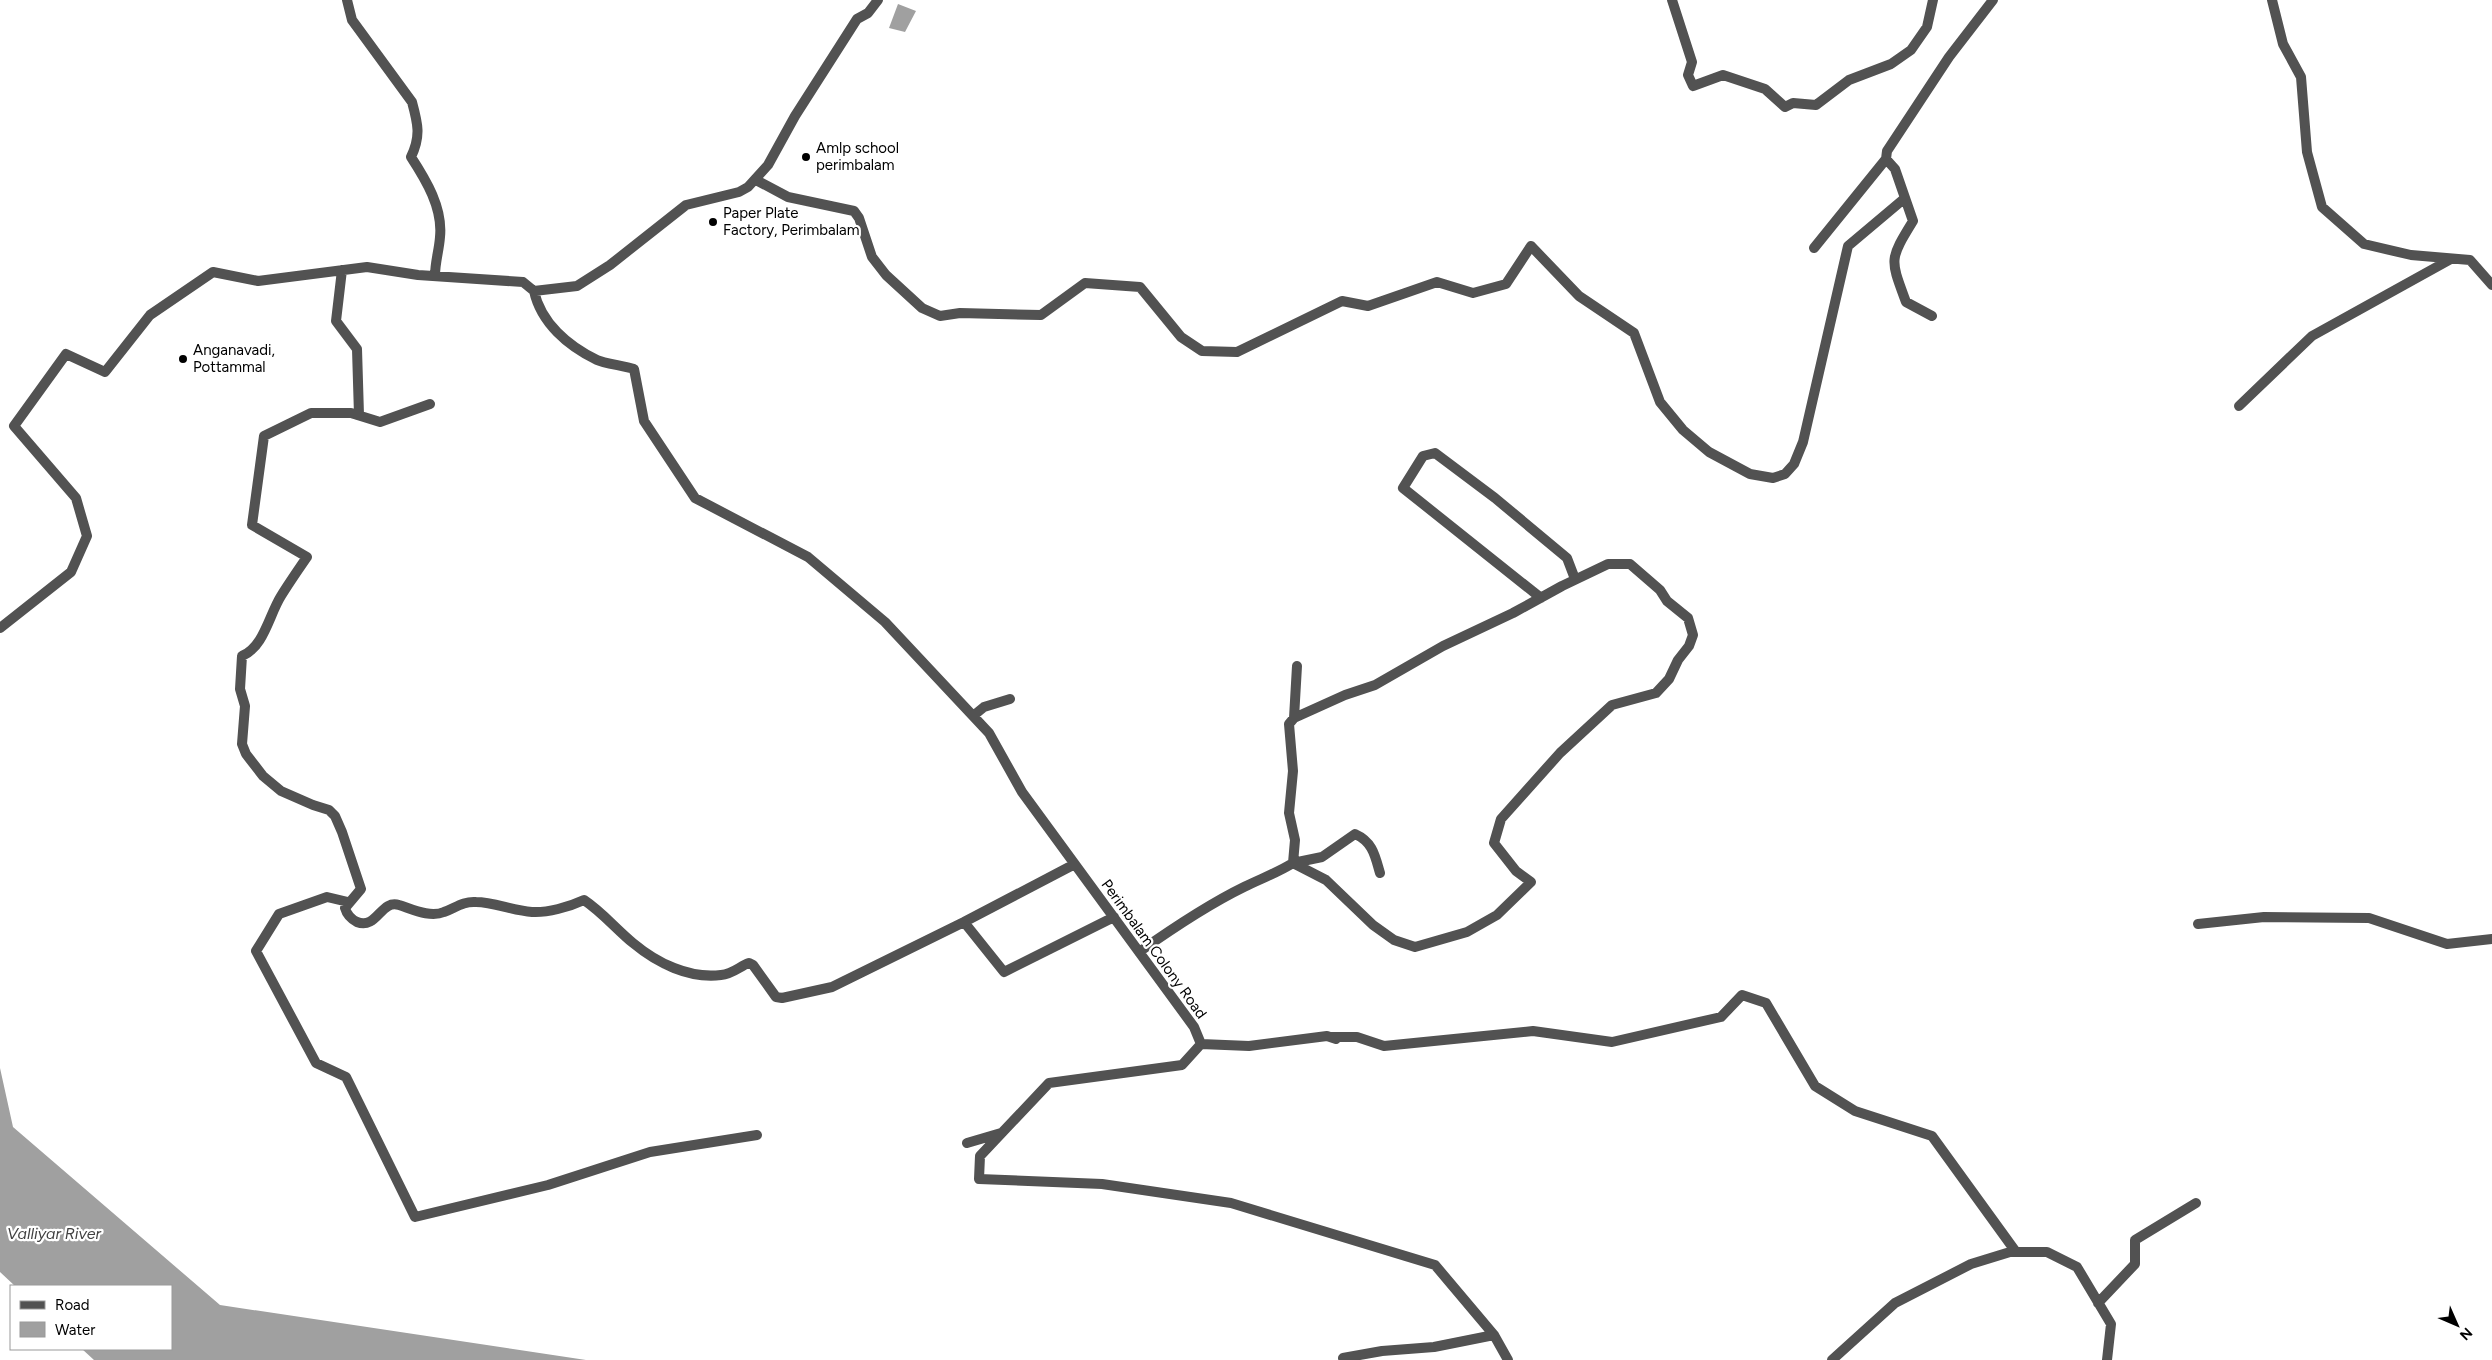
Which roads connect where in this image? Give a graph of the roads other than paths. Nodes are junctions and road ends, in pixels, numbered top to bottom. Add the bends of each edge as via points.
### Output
1 (348, 0) edge
2 (878, 0) edge
3 (1672, 0) edge
4 (1933, 0) edge
5 (1993, 0) edge
6 (2272, 0) edge
7 (1886, 159) junction
8 (756, 180) junction
9 (1905, 198) junction
10 (1814, 248) dead end
11 (2451, 259) junction
12 (342, 270) junction
13 (435, 276) junction
14 (2492, 284) edge
15 (534, 291) junction
16 (1932, 316) dead end
17 (430, 404) dead end
18 (2240, 406) dead end
19 (359, 415) junction
20 (1575, 579) junction
21 (1541, 598) junction
22 (0, 628) edge
23 (1297, 666) dead end
24 (1010, 699) dead end
25 (973, 716) junction
26 (1294, 718) junction
27 (1293, 864) junction
28 (1073, 865) junction
29 (1380, 873) dead end
30 (348, 902) junction
31 (1114, 917) junction
32 (964, 922) junction
33 (2198, 924) dead end
34 (2492, 939) edge
35 (1139, 952) junction
36 (1331, 1037) junction
37 (1344, 1040) dead end
38 (1201, 1044) junction
39 (1002, 1132) junction
40 (757, 1135) dead end
41 (967, 1143) dead end
42 (2196, 1203) dead end
43 (2016, 1252) junction
44 (2098, 1304) junction
45 (1494, 1335) junction
46 (1343, 1358) dead end
47 (1508, 1360) edge
48 (1832, 1360) edge
49 (2107, 1360) edge

1 - 13 street via 352,20 412,102 418,142 411,157 428,185 439,214
2 - 8 street via 868,13 857,19
3 - 4 street via 1692,62 1688,75 1693,86 1723,74 1765,89 1785,107 1793,103 1816,105 1849,80 1891,64 1911,50 1926,27
5 - 7 street via 1949,57 1888,151
6 - 11 street via 2283,44 2301,77 2307,152 2322,207 2364,244 2411,255
7 - 9 street via 1895,169
7 - 10 street
8 - 9 street via 788,198 854,212 872,256 886,275 922,308 940,316 960,313 1041,315 1085,282 1140,287 1181,337 1202,351 1237,352 1342,301 1368,306 1437,282 1473,293 1506,284 1531,246 1579,296 1634,334 1660,402 1683,430 1709,452 1750,474 1773,478 1785,474 1794,464 1803,442 1848,246
8 - 15 street via 739,192 686,205 610,265 577,286
9 - 16 street via 1913,221 1895,250 1894,268 1906,302
11 - 14 street via 2470,260
11 - 18 street via 2312,336
12 - 13 street via 367,267
12 - 19 street via 336,321 357,348
12 - 22 street via 258,281 213,272 150,315 105,372 66,354 14,426 76,498 87,536 71,572
13 - 15 street via 523,282
15 - 25 street, Perimbalam Colony Road via 538,308 558,335 598,361 634,370 644,421 695,498 808,557 885,622
17 - 19 street via 380,422
19 - 30 street via 312,413 264,436 252,525 307,557 280,598 256,645 250,653 242,656 240,668 240,689 245,706 242,744 246,754 263,776 281,791 329,810 335,816 361,889
20 - 21 street
20 - 21 street via 1567,558 1495,498 1435,453 1423,456 1403,488
20 - 27 street via 1608,564 1630,564 1688,618 1693,636 1670,679 1656,693 1612,705 1560,753 1501,819 1494,843 1516,872 1531,882 1497,915 1467,932 1415,947 1394,940 1373,925 1326,880
21 - 26 street via 1443,646 1375,685 1345,694
23 - 26 street
24 - 25 street via 984,707
25 - 28 street, Perimbalam Colony Road via 989,733 1022,792
26 - 27 street via 1289,724 1293,771 1289,813 1295,840
27 - 29 street via 1322,857 1355,834 1365,839 1373,850
27 - 35 street via 1245,886 1179,924
28 - 31 street, Perimbalam Colony Road
28 - 32 street
30 - 32 street via 347,914 365,924 395,904 431,914 473,902 531,912 584,900 633,943 664,964 689,973 722,975 749,963 776,997 782,998 832,987
30 - 40 street via 327,897 279,914 256,951 316,1064 346,1077 415,1217 548,1185 650,1152
31 - 32 street via 1004,972
31 - 35 street, Perimbalam Colony Road
33 - 34 street via 2264,917 2369,918 2447,944
35 - 38 street, Perimbalam Colony Road via 1194,1028
36 - 37 street
36 - 38 street via 1250,1046
36 - 43 street via 1357,1037 1384,1046 1533,1031 1612,1042 1721,1017 1742,995 1766,1003 1815,1086 1855,1110 1932,1136
38 - 39 street, Perimbalam Colony Road via 1182,1065 1049,1082
39 - 41 street
39 - 45 street, Perimbalam Colony Road via 980,1156 979,1179 1102,1184 1231,1203 1289,1219 1435,1265
42 - 44 street via 2135,1240 2135,1264
43 - 44 street via 2047,1252 2077,1267
43 - 48 street via 1971,1264 1895,1303
44 - 49 street via 2111,1324
45 - 46 street via 1434,1347 1382,1350
45 - 47 street, Perimbalam Colony Road

